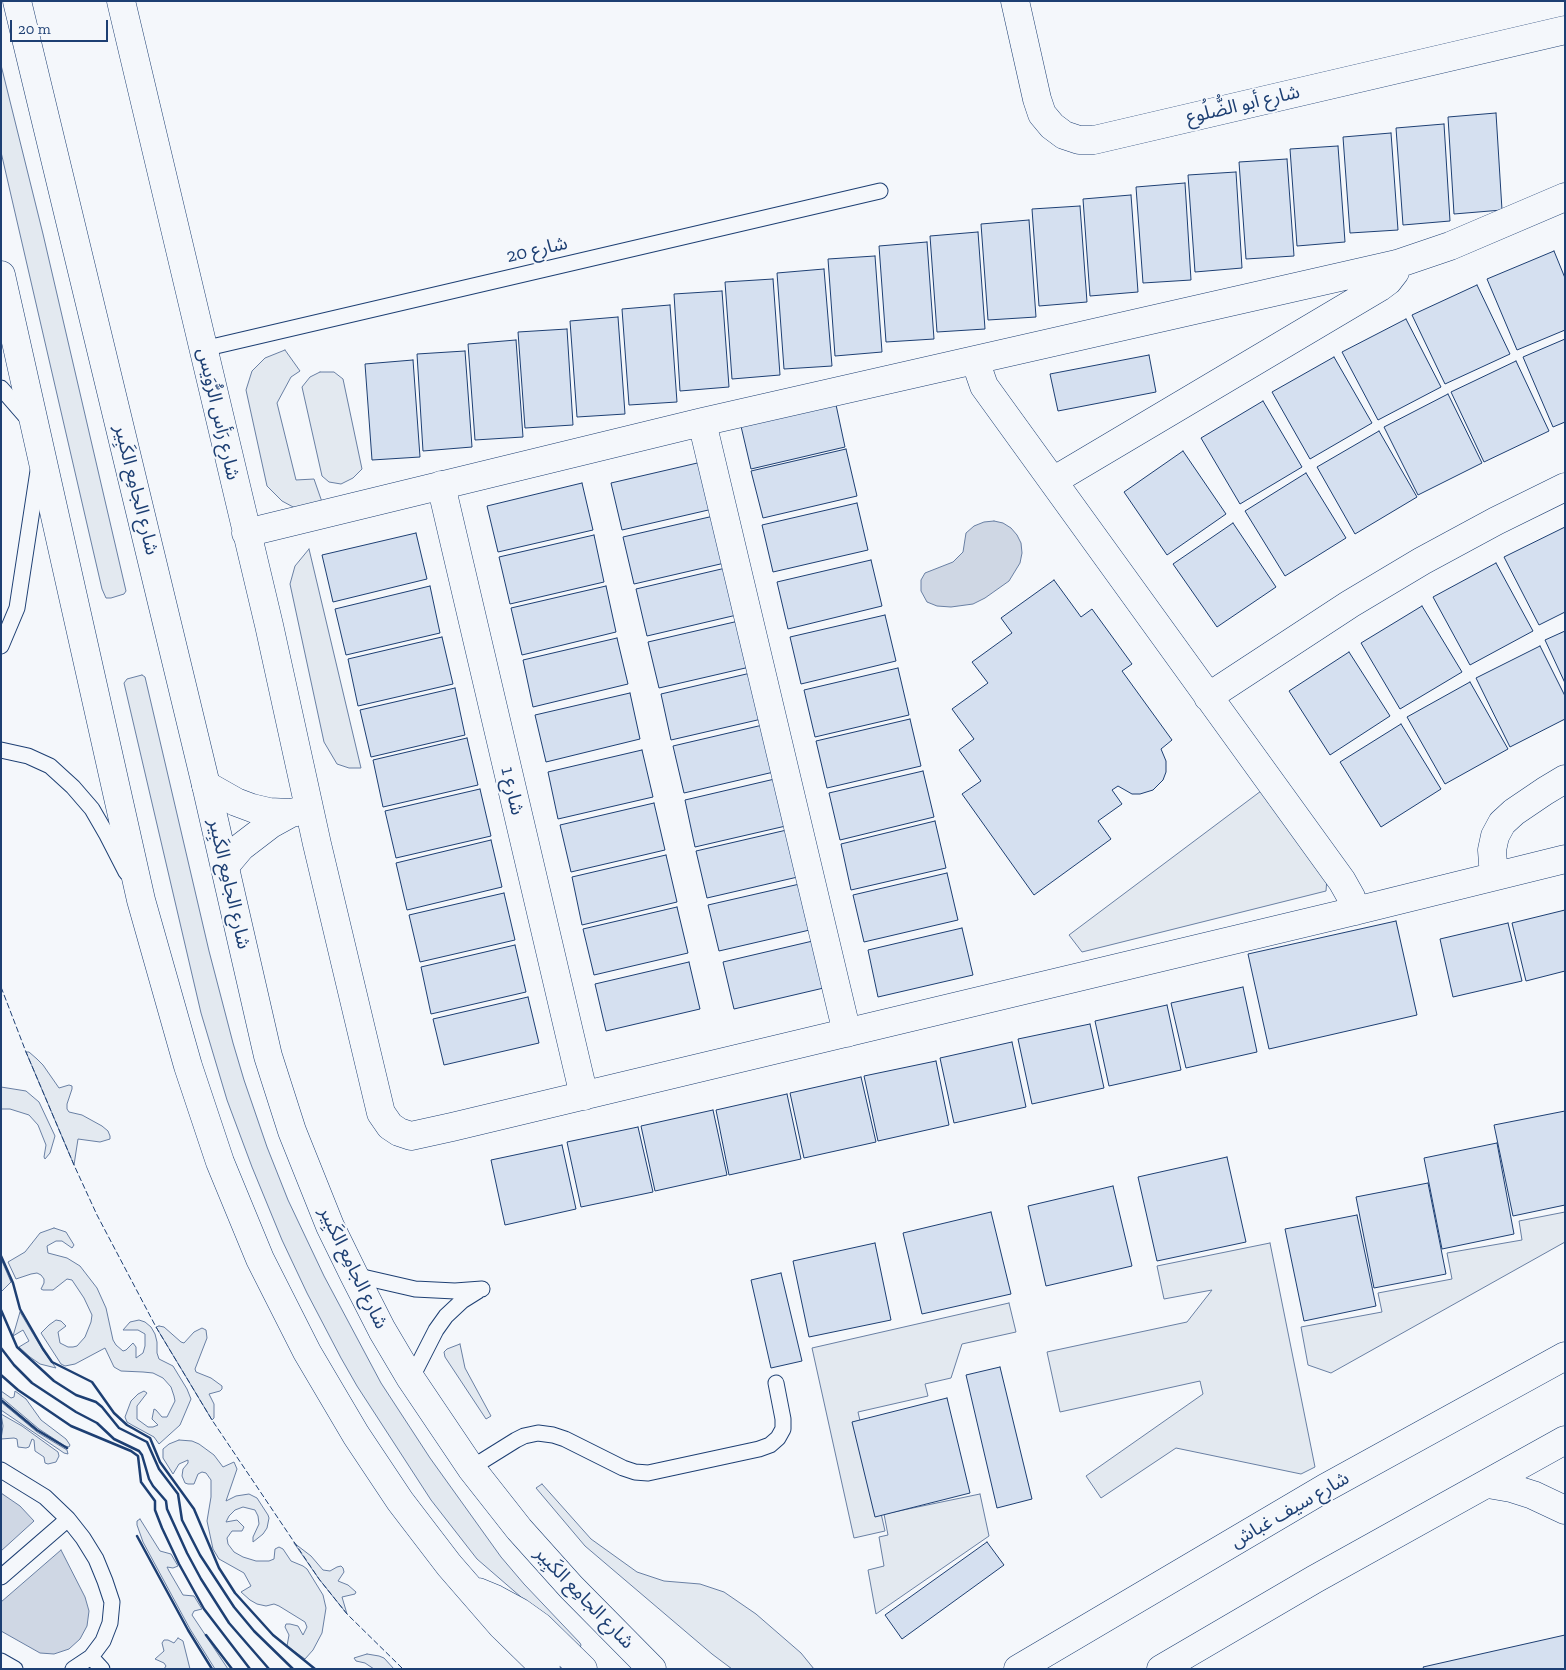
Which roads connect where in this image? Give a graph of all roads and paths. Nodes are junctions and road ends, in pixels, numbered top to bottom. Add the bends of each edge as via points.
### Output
1 (17, 1) edge
2 (121, 1) edge
3 (1015, 1) edge
4 (1565, 30) edge
5 (880, 190) dead end
6 (1565, 197) edge
7 (1397, 264) junction
8 (1, 275) edge
9 (203, 349) junction
10 (975, 360) junction
11 (1, 388) edge
12 (702, 422) junction
13 (39, 440) junction
14 (1053, 481) junction
15 (440, 486) junction
16 (1565, 487) edge
17 (246, 532) junction
18 (1, 646) edge
19 (1208, 697) junction
20 (1, 750) edge
21 (1565, 779) edge
22 (206, 785) junction
23 (300, 811) junction
24 (1565, 860) edge
25 (225, 866) junction
26 (1497, 875) junction
27 (141, 900) junction
28 (1355, 911) junction
29 (848, 1033) junction
30 (584, 1096) junction
31 (354, 1275) junction
32 (1565, 1356) edge
33 (411, 1379) junction
34 (776, 1383) dead end
35 (1565, 1440) edge
36 (471, 1468) junction
37 (1, 1470) edge
38 (1488, 1484) junction
39 (1565, 1510) edge
40 (68, 1519) junction
41 (1, 1577) edge
42 (470, 1589) junction
43 (91, 1657) junction
44 (1, 1661) edge
45 (652, 1666) edge
46 (15, 1669) edge
47 (73, 1669) edge
48 (102, 1669) edge
49 (546, 1669) edge
50 (583, 1669) edge
51 (1018, 1669) edge
52 (1161, 1669) edge

1 - 22 street, شارع الجامِع الكَبِير
2 - 9 street, شارع رَأس الرُّوَيس
3 - 4 street, شارع أبو الضُّلُوع via 1042,114 1058,131 1079,140 1094,140
5 - 9 lane, شارع 20
6 - 7 street via 1450,246
7 - 10 street
7 - 14 street via 1395,272 1380,287
8 - 13 street
9 - 17 street, شارع رَأس الرُّوَيس
10 - 12 street
10 - 14 street via 984,386
11 - 13 lane via 20,408
12 - 15 street
12 - 29 street
13 - 18 lane via 17,608
13 - 27 street
14 - 19 street
15 - 17 street
15 - 30 street, شارع 1
16 - 19 street via 1496,521 1374,590
17 - 23 street, شارع رَأس الرُّوَيس via 269,625
19 - 28 street via 1342,881
20 - 27 lane via 28,756 50,766 73,787 92,809
21 - 26 street via 1502,823 1492,850
22 - 23 street via 252,808 269,812
22 - 25 street, شارع الجامِع الكَبِير
23 - 25 street via 271,824 241,847
23 - 30 street, شارع رَأس الرُّوَيس via 381,1112 390,1126 411,1136
24 - 26 street, شارع رَأس الرُّوَيس
25 - 31 street, شارع الجامِع الكَبِير via 268,1056 292,1131 330,1226
26 - 28 street, شارع رَأس الرُّوَيس
27 - 42 street via 220,1162 260,1259 307,1352 356,1435 400,1501
28 - 29 street, شارع رَأس الرُّوَيس
29 - 30 street, شارع رَأس الرُّوَيس
31 - 33 street, شارع الجامِع الكَبِير
31 - 33 lane via 415,1289 482,1289 446,1316
32 - 51 street, شارع سيف غباش via 1325,1488
33 - 36 street, شارع الجامِع الكَبِير
34 - 36 lane via 783,1419 778,1438 770,1445 648,1473 623,1468 565,1439 538,1433 516,1440
35 - 38 street
36 - 45 street, شارع الجامِع الكَبِير via 571,1587
37 - 40 lane via 45,1497
38 - 39 street via 1533,1495
38 - 52 street via 1315,1579
40 - 41 lane
40 - 43 lane via 96,1559 112,1602 110,1623 103,1641
42 - 49 street
42 - 50 street via 519,1612 540,1627
43 - 47 lane
43 - 48 lane
44 - 46 lane

